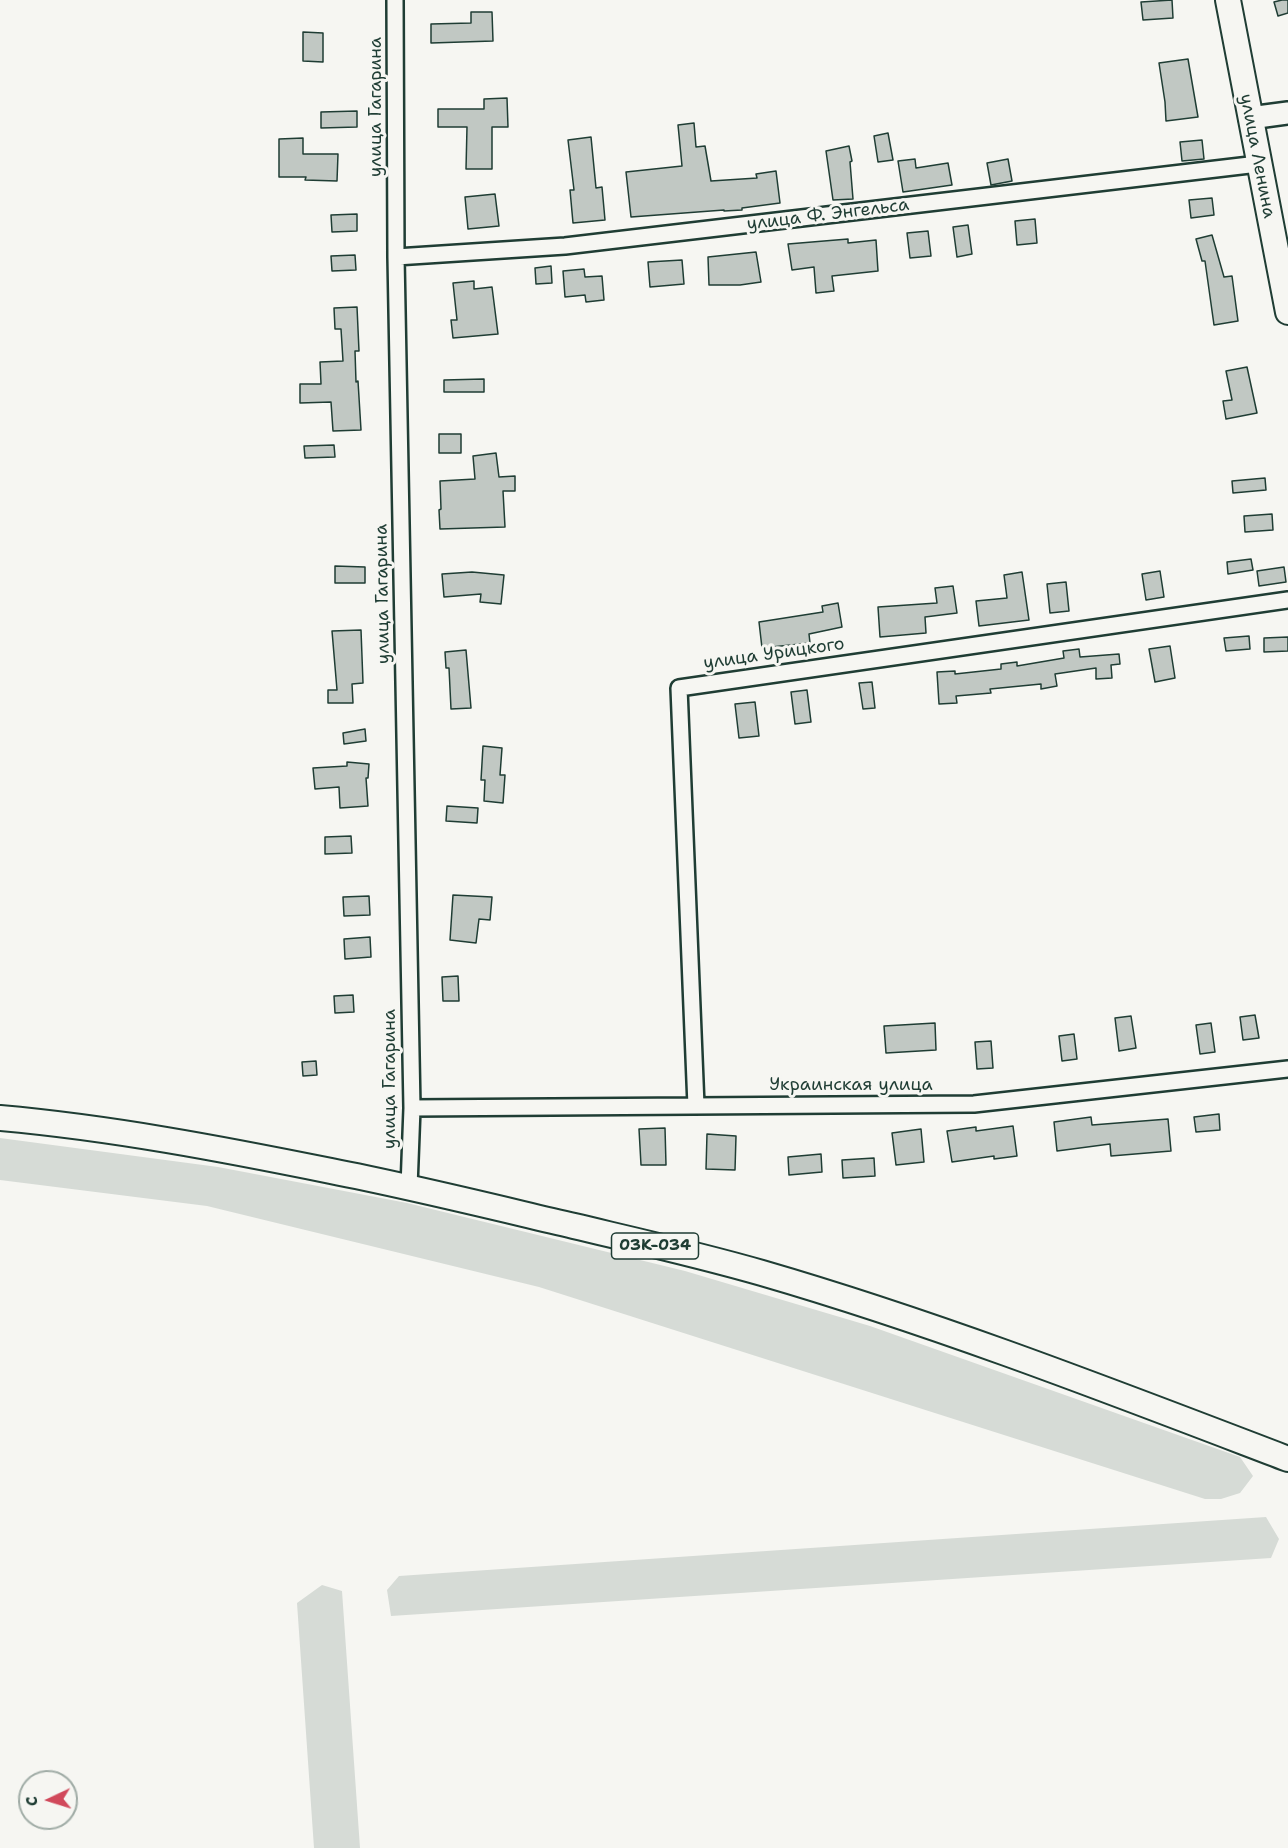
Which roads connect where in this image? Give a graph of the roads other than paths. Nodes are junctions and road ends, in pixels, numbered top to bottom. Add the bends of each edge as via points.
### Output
1 (395, 0) edge
2 (1228, 0) edge
3 (1288, 113) edge
4 (1250, 118) junction
5 (1258, 164) junction
6 (396, 257) junction
7 (1288, 312) edge
8 (1288, 600) edge
9 (1288, 1069) edge
10 (696, 1106) junction
11 (412, 1108) junction
12 (0, 1118) edge
13 (409, 1186) junction
14 (1288, 1459) edge

1 - 6 street, улица Гагарина
2 - 4 main road, улица Ленина
3 - 4 main road
4 - 5 main road, улица Ленина
5 - 6 street, улица Ф. Энгельса via 565,246
5 - 7 main road, улица Ленина
6 - 11 street, улица Гагарина
8 - 10 street, улица Урицкого via 679,688
9 - 10 street, Украинская улица via 974,1104
10 - 11 street, Украинская улица
11 - 13 street, улица Гагарина
12 - 13 main road, 03К-034 via 201,1145
13 - 14 main road, 03К-034 via 668,1249 843,1298 1131,1399

